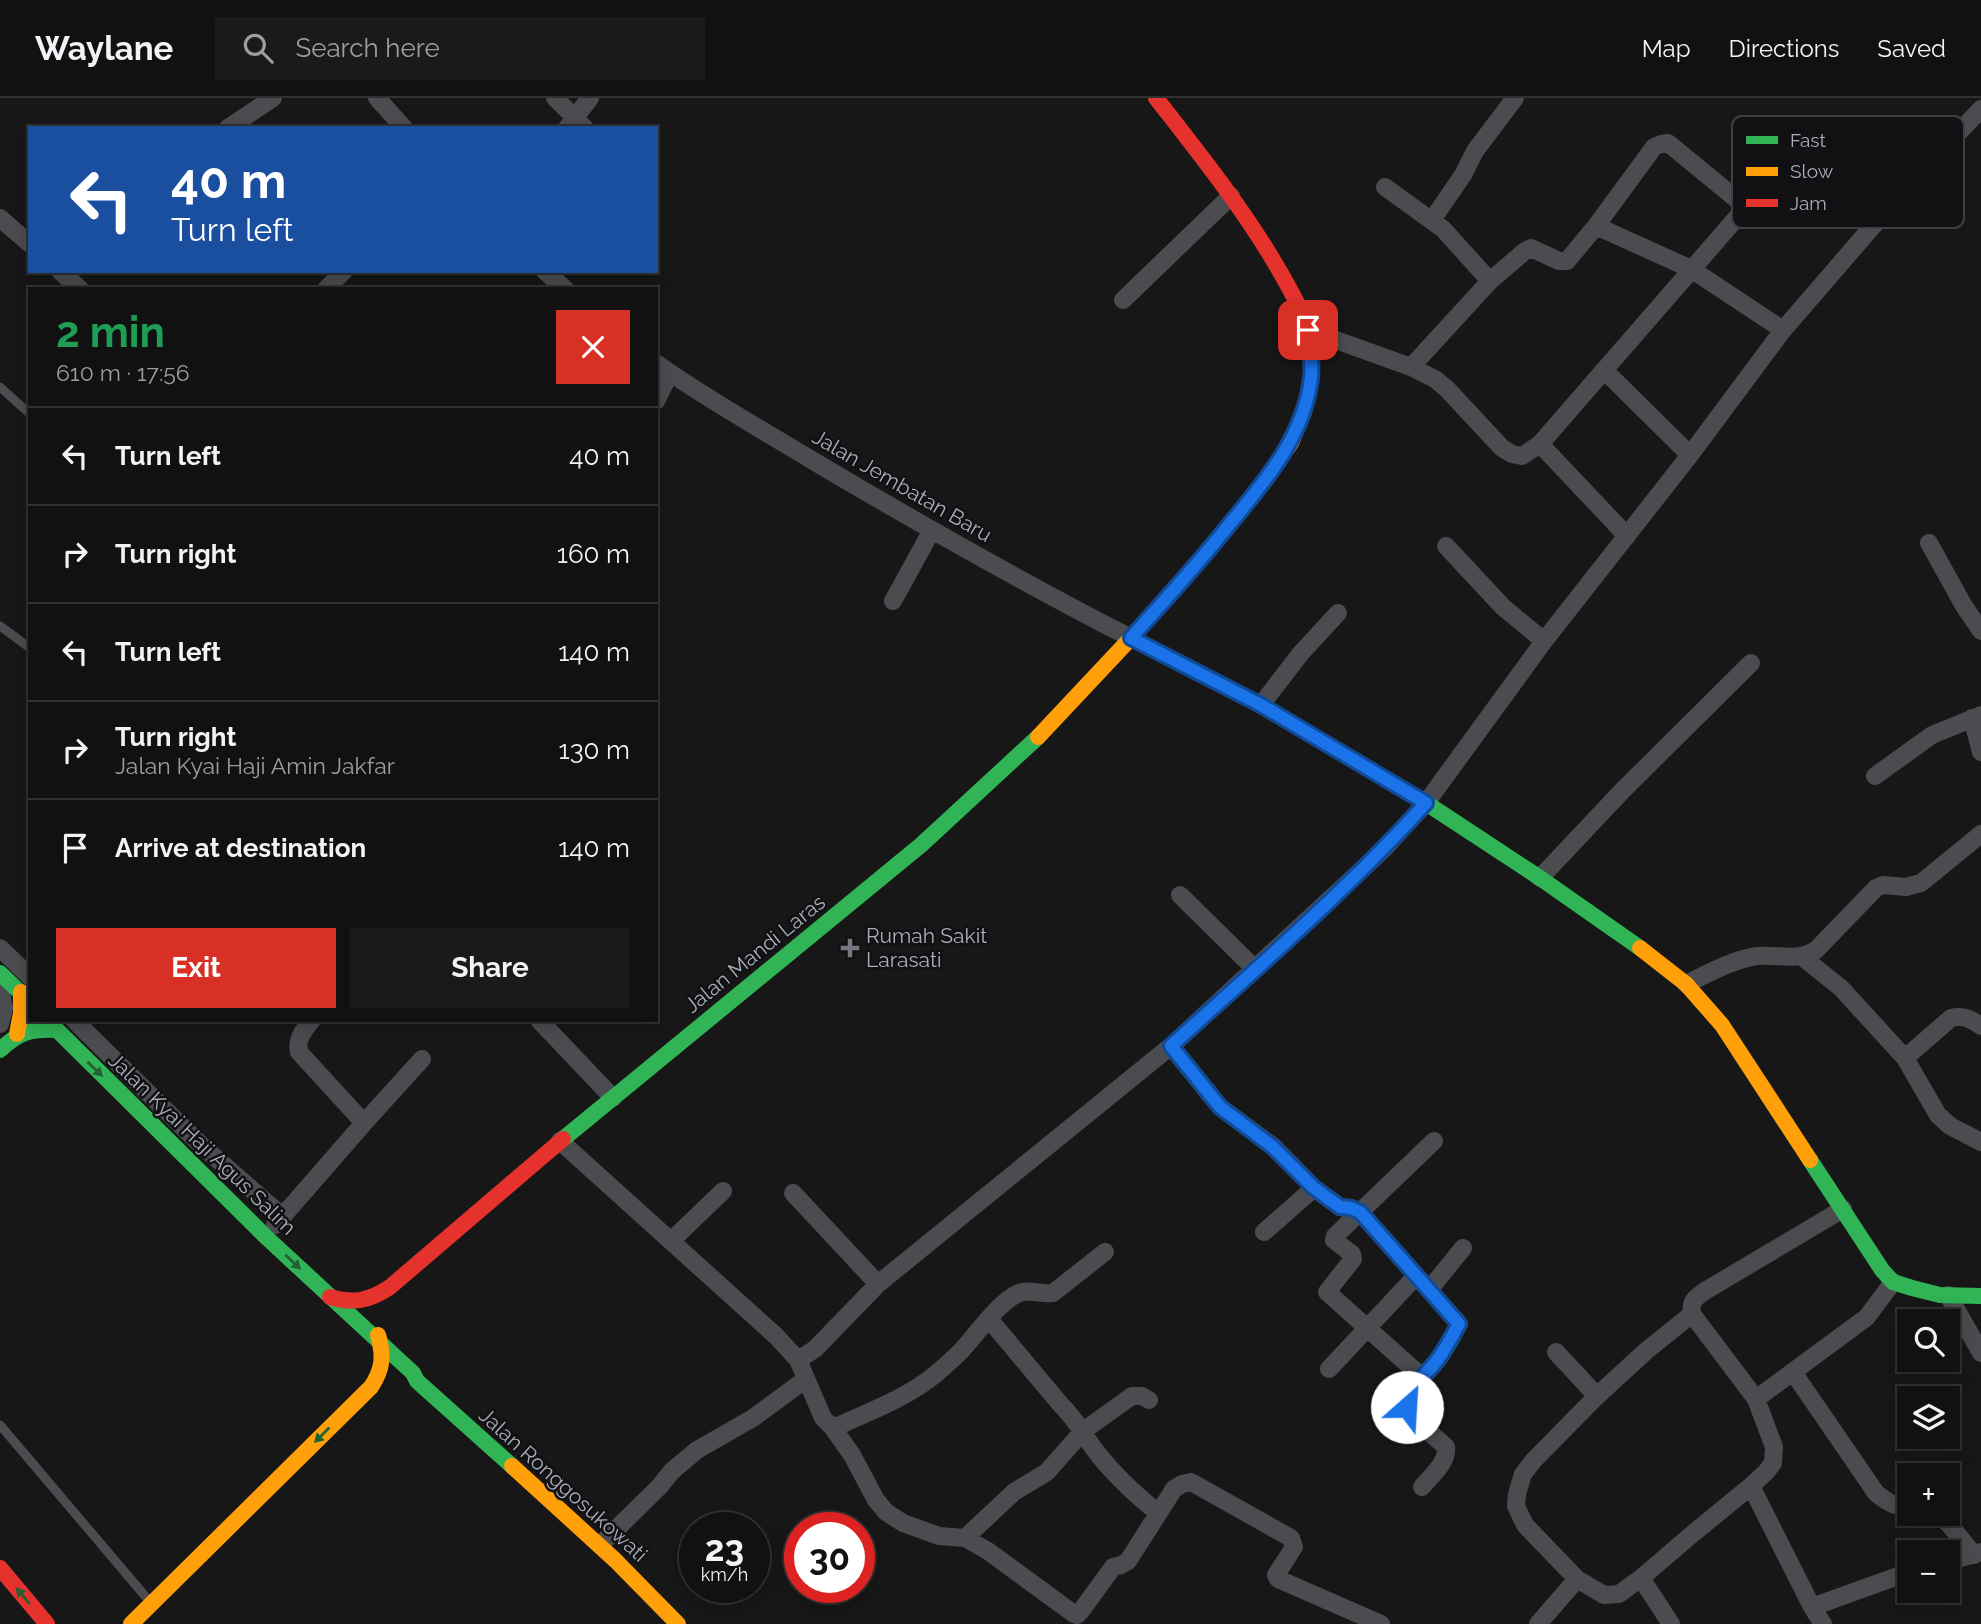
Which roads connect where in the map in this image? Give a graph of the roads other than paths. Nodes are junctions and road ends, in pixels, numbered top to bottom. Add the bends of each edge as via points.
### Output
1 (273, 98) edge
2 (377, 98) edge
3 (555, 98) edge
4 (590, 98) edge
5 (1156, 98) edge
6 (1515, 98) edge
7 (1981, 109) edge
8 (576, 124) edge
9 (1964, 125) edge
10 (231, 126) edge
11 (402, 126) edge
12 (1385, 187) dead end
13 (1231, 195) junction
14 (1732, 195) edge
15 (0, 218) edge
16 (1432, 220) junction
17 (1732, 222) edge
18 (1597, 226) junction
19 (1871, 228) edge
20 (28, 242) edge
21 (1691, 269) junction
22 (62, 273) edge
23 (342, 273) edge
24 (547, 273) edge
25 (1490, 281) junction
26 (78, 287) edge
27 (328, 287) edge
28 (563, 287) edge
29 (1123, 300) dead end
30 (1308, 330) junction
31 (1783, 330) junction
32 (1411, 367) junction
33 (663, 368) edge
34 (1604, 370) junction
35 (0, 387) edge
36 (658, 392) edge
37 (28, 412) edge
38 (1540, 444) junction
39 (1690, 455) junction
40 (932, 530) junction
41 (1627, 536) junction
42 (1929, 543) dead end
43 (1446, 546) dead end
44 (893, 601) dead end
45 (1338, 614) dead end
46 (0, 626) edge
47 (1981, 631) edge
48 (1131, 638) junction
49 (1544, 641) junction
50 (28, 647) edge
51 (1751, 663) dead end
52 (1261, 705) junction
53 (1977, 716) edge
54 (1981, 752) edge
55 (1875, 776) dead end
56 (1426, 803) junction
57 (1981, 834) edge
58 (1540, 878) junction
59 (1180, 895) dead end
60 (0, 948) edge
61 (1801, 956) junction
62 (1255, 969) junction
63 (0, 973) edge
64 (1686, 984) junction
65 (0, 990) edge
66 (27, 990) edge
67 (76, 1022) edge
68 (311, 1022) edge
69 (541, 1022) edge
70 (0, 1024) edge
71 (51, 1025) edge
72 (1981, 1026) edge
73 (17, 1034) junction
74 (1171, 1046) junction
75 (0, 1051) edge
76 (1905, 1058) junction
77 (422, 1059) dead end
78 (613, 1098) junction
79 (364, 1124) junction
80 (560, 1141) junction
81 (1434, 1141) dead end
82 (1981, 1142) edge
83 (1314, 1188) junction
84 (723, 1191) dead end
85 (793, 1193) dead end
86 (1843, 1209) junction
87 (1360, 1212) junction
88 (282, 1216) junction
89 (1264, 1233) dead end
90 (266, 1237) junction
91 (671, 1241) junction
92 (1463, 1248) dead end
93 (1105, 1252) dead end
94 (1416, 1276) junction
95 (1893, 1282) junction
96 (878, 1284) junction
97 (390, 1287) junction
98 (1429, 1290) junction
99 (1948, 1295) junction
100 (1981, 1296) edge
101 (330, 1297) junction
102 (1692, 1314) junction
103 (989, 1319) junction
104 (1367, 1327) junction
105 (381, 1343) junction
106 (1556, 1352) dead end
107 (1981, 1353) edge
108 (798, 1360) junction
109 (1329, 1369) dead end
110 (1793, 1372) junction
111 (1422, 1377) junction
112 (806, 1379) junction
113 (416, 1381) junction
114 (371, 1387) junction
115 (1597, 1396) junction
116 (1756, 1399) junction
117 (1149, 1400) dead end
118 (0, 1425) edge
119 (833, 1428) junction
120 (1083, 1431) junction
121 (1751, 1486) junction
122 (1422, 1487) dead end
123 (1897, 1506) edge
124 (1158, 1513) junction
125 (1951, 1526) edge
126 (965, 1538) junction
127 (600, 1545) junction
128 (1978, 1554) edge
129 (1960, 1559) edge
130 (0, 1568) edge
131 (1897, 1576) edge
132 (1642, 1578) junction
133 (1577, 1579) junction
134 (152, 1604) junction
135 (1812, 1607) junction
136 (47, 1624) edge
137 (131, 1624) edge
138 (678, 1624) edge
139 (1381, 1624) edge
140 (1538, 1624) edge
141 (1671, 1624) edge
142 (1823, 1624) edge

1 - 10 street
2 - 11 street
3 - 8 street
4 - 8 street
5 - 13 main road, Jalan Mandi Laras
6 - 16 street
7 - 9 street
12 - 16 street
13 - 29 street
13 - 30 main road, Jalan Mandi Laras via 1267,249
14 - 18 street via 1668,143 1661,144 1654,147
15 - 20 street
16 - 25 street
17 - 21 street
18 - 21 street
18 - 25 street via 1567,261 1531,248
19 - 31 street
21 - 31 street
21 - 34 street
22 - 26 street
23 - 27 street
24 - 28 street
25 - 32 street
30 - 32 street
30 - 48 main road, Jalan Mandi Laras via 1312,376 1291,443 1257,492
31 - 39 street
32 - 38 street via 1447,389 1512,454 1522,456
33 - 36 street
33 - 40 street, Jalan Jembatan Baru
34 - 38 street
34 - 39 street
35 - 37 lane
38 - 41 street
39 - 41 street
40 - 44 street
40 - 48 street, Jalan Jembatan Baru
41 - 49 street
42 - 47 street
43 - 49 street via 1503,607
45 - 52 street
46 - 50 lane
48 - 52 main road
48 - 78 main road, Jalan Mandi Laras via 1048,728 960,811
49 - 56 street
51 - 58 street
52 - 56 main road
53 - 54 street
53 - 55 street via 1932,735
56 - 58 main road
56 - 62 street via 1383,850
57 - 61 street via 1921,883 1876,888 1816,950
58 - 64 main road
59 - 62 street
60 - 66 street
61 - 64 street via 1736,961
61 - 76 street via 1842,988
62 - 74 street
63 - 66 main road
64 - 86 main road via 1722,1025
65 - 70 street via 4,1007
66 - 73 main road
67 - 88 street via 201,1145
68 - 79 street via 298,1042 299,1052
69 - 78 street
71 - 73 main road
71 -> 90 main road, Jalan Kyai Haji Agus Salim
72 - 76 street via 1970,1018 1951,1018
73 - 75 main road
74 - 83 street via 1220,1107 1273,1147
74 - 96 street
76 - 82 street via 1938,1115
77 - 79 street
78 - 80 main road, Jalan Mandi Laras
79 - 88 street
80 - 91 street
80 - 97 main road, Jalan Mandi Laras
81 - 87 street
83 - 87 street via 1340,1207
83 - 89 street
84 - 91 street
85 - 96 street
86 - 95 main road
86 - 102 street via 1705,1291 1694,1299
87 - 94 street
87 - 104 street via 1335,1236 1353,1259 1327,1292
88 - 90 street
90 -> 101 main road, Jalan Kyai Haji Agus Salim
91 - 108 street
92 - 98 street
93 - 103 street via 1053,1293 1021,1292
94 - 98 street
94 - 104 street
95 - 99 main road
95 - 110 street via 1867,1317
96 - 108 street via 815,1349
97 - 101 main road via 361,1302
97 - 105 main road via 377,1315
98 - 111 street via 1459,1324
99 - 100 main road
99 - 107 street
101 - 105 main road, Jalan Kyai Haji Agus Salim
102 - 115 street
102 - 116 street
103 - 119 street via 960,1353 927,1381
103 - 120 street
104 - 109 street
104 - 111 street
105 - 113 main road, Jalan Ronggosukowati
105 - 114 main road via 383,1364
106 - 115 street
108 - 112 street
110 - 116 street
110 - 123 street via 1876,1493
111 - 122 street via 1409,1396 1409,1414 1446,1447 1447,1454
112 - 119 street via 822,1418
112 - 127 street via 753,1418 697,1450
113 - 114 main road via 396,1376
113 - 127 main road, Jalan Ronggosukowati
114 -> 134 main road
115 - 133 street via 1534,1460 1523,1474 1517,1494 1525,1525
116 - 121 street via 1774,1447 1773,1462
117 - 120 street via 1132,1396
118 - 134 lane
119 - 126 street via 886,1512 903,1524 939,1536
120 - 124 street via 1125,1486
120 - 126 street via 1047,1472 1014,1492
121 - 132 street
121 - 135 street
124 - 126 street via 1128,1561 1113,1567 1077,1615
124 - 139 street via 1174,1489 1191,1482 1291,1538 1294,1547 1278,1570 1278,1579
125 - 128 street
127 - 138 main road, Jalan Ronggosukowati
128 - 129 street
136 -> 130 main road
131 - 135 street
132 - 133 street via 1619,1594 1604,1595
132 - 141 street
133 - 140 street
134 - 137 main road
135 - 142 street

